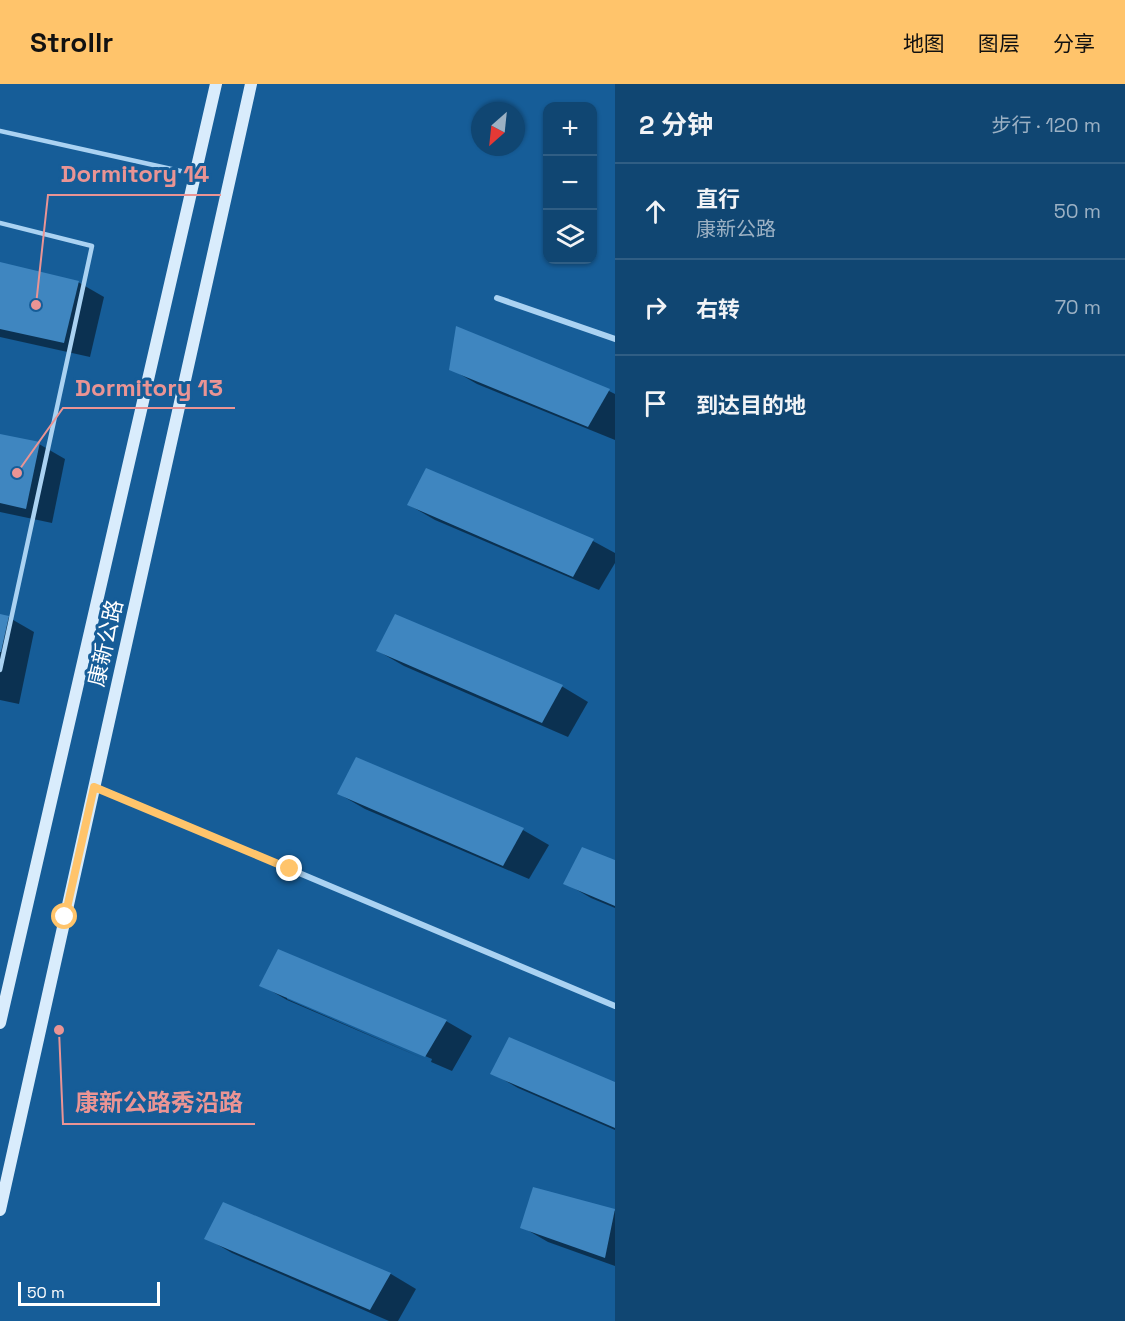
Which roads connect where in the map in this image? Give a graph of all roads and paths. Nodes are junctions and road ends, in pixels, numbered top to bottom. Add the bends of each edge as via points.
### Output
1 (216, 84) edge
2 (251, 84) edge
3 (0, 131) edge
4 (195, 174) junction
5 (0, 223) edge
6 (497, 298) dead end
7 (615, 339) edge
8 (0, 670) edge
9 (94, 787) junction
10 (615, 1006) edge
11 (0, 1023) edge
12 (0, 1210) edge

1 - 4 main road, 康新公路
2 - 9 main road, 康新公路
3 - 4 lane
4 - 11 main road, 康新公路
5 - 8 lane via 92,246
6 - 7 street
9 - 10 street
9 - 12 main road, 康新公路

